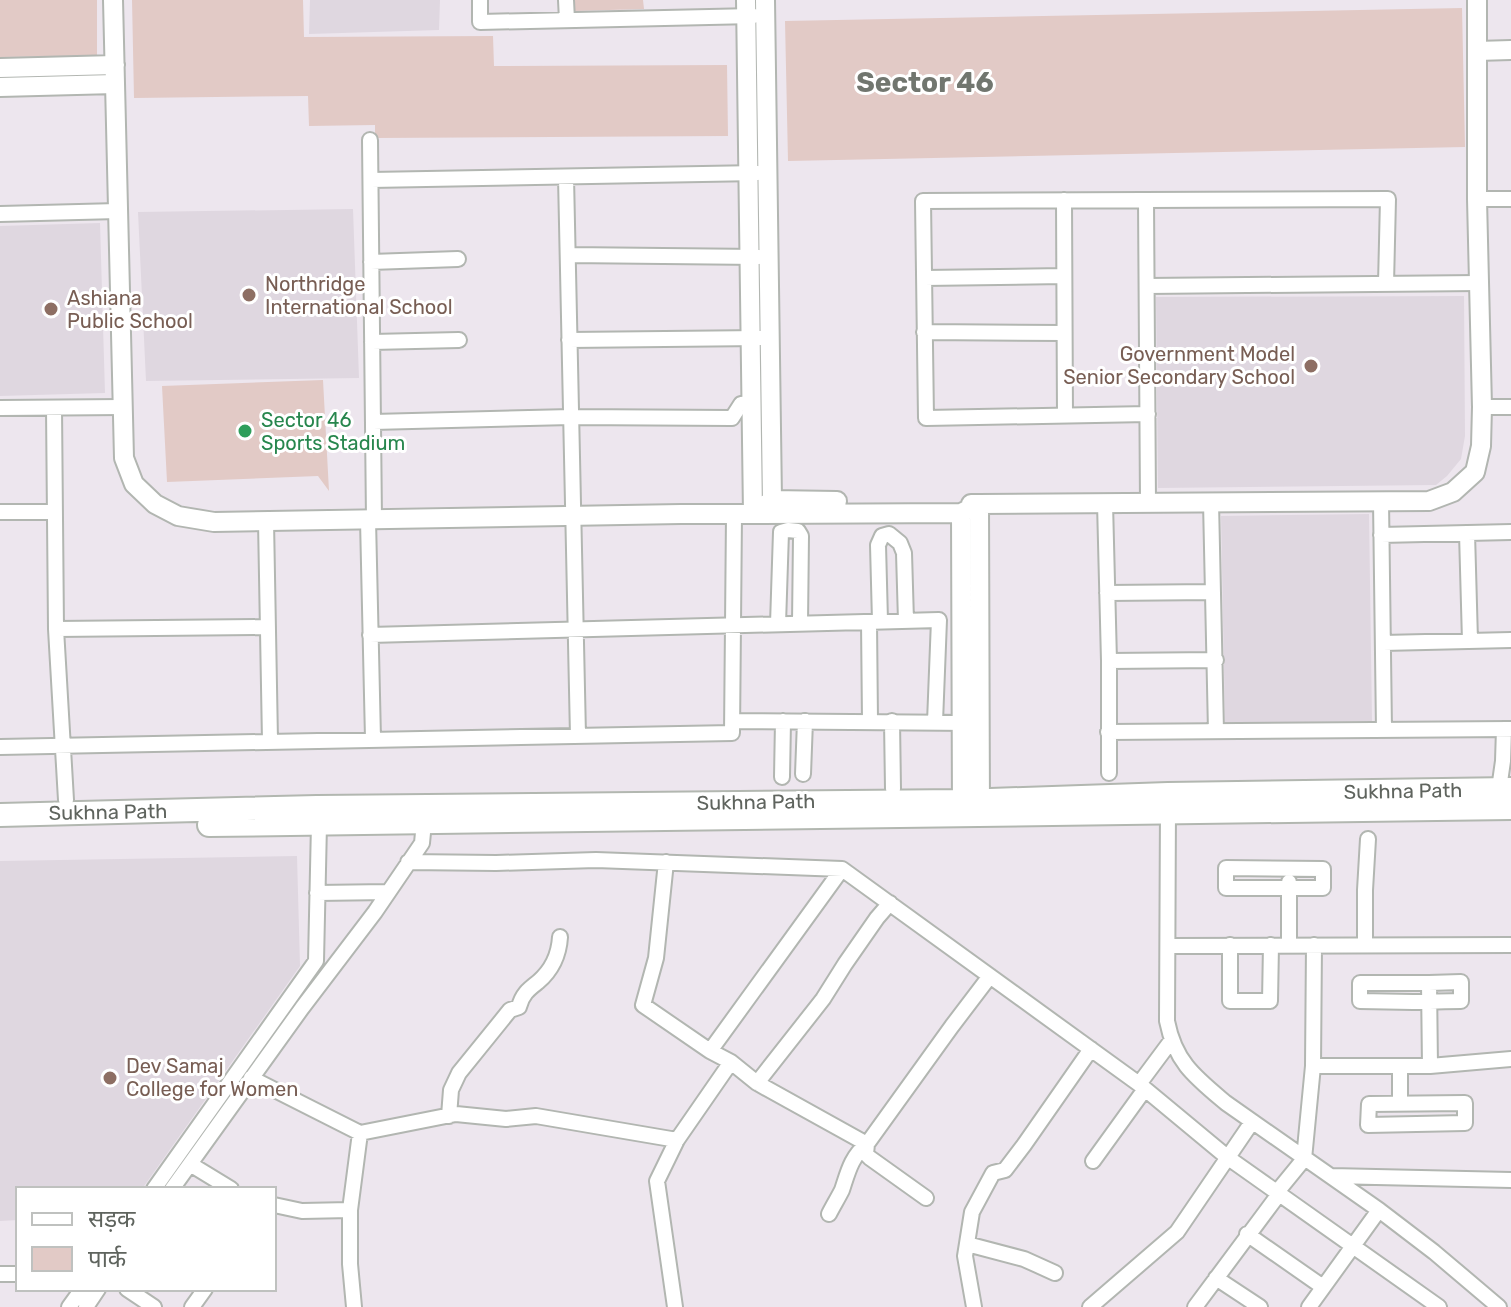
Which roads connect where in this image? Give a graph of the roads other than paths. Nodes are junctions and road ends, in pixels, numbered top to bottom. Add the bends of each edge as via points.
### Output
1 (113, 0) edge
2 (480, 0) edge
3 (566, 0) edge
4 (1477, 0) edge
5 (756, 8) edge
6 (567, 20) junction
7 (1511, 50) edge
8 (1477, 51) junction
9 (0, 68) edge
10 (115, 74) junction
11 (0, 87) edge
12 (370, 140) dead end
13 (758, 173) junction
14 (566, 177) junction
15 (371, 180) junction
16 (1477, 199) junction
17 (1511, 199) edge
18 (1064, 200) junction
19 (1146, 200) junction
20 (118, 211) junction
21 (0, 214) edge
22 (568, 255) junction
23 (769, 256) junction
24 (749, 257) junction
25 (458, 259) dead end
26 (371, 262) junction
27 (1064, 276) junction
28 (924, 278) junction
29 (1479, 283) junction
30 (1386, 284) junction
31 (1147, 286) junction
32 (924, 332) junction
33 (1064, 333) junction
34 (770, 338) junction
35 (750, 339) junction
36 (459, 340) dead end
37 (569, 340) junction
38 (372, 342) junction
39 (752, 403) junction
40 (123, 407) junction
41 (1482, 407) junction
42 (1511, 407) edge
43 (0, 408) edge
44 (54, 408) junction
45 (1148, 414) junction
46 (1065, 416) junction
47 (571, 417) junction
48 (373, 422) junction
49 (772, 500) junction
50 (1381, 501) junction
51 (1211, 502) junction
52 (1105, 503) junction
53 (1148, 503) junction
54 (979, 504) junction
55 (0, 512) edge
56 (55, 512) junction
57 (961, 513) junction
58 (744, 514) junction
59 (573, 516) junction
60 (371, 520) junction
61 (266, 521) junction
62 (1511, 532) edge
63 (1467, 533) junction
64 (1381, 535) junction
65 (1213, 592) junction
66 (1107, 593) junction
67 (874, 621) junction
68 (906, 621) junction
69 (800, 623) junction
70 (778, 624) junction
71 (733, 625) junction
72 (268, 627) junction
73 (56, 629) junction
74 (575, 629) junction
75 (370, 635) junction
76 (1511, 640) edge
77 (1470, 641) junction
78 (1383, 643) junction
79 (1216, 660) junction
80 (1109, 661) junction
81 (732, 721) junction
82 (783, 721) junction
83 (805, 721) junction
84 (870, 721) junction
85 (892, 721) junction
86 (935, 722) junction
87 (970, 723) junction
88 (1507, 729) edge
89 (1384, 730) junction
90 (1216, 731) junction
91 (1108, 732) junction
92 (578, 736) junction
93 (373, 739) junction
94 (270, 741) junction
95 (0, 747) edge
96 (64, 747) junction
97 (1109, 773) dead end
98 (803, 774) dead end
99 (782, 777) dead end
100 (893, 789) dead end
101 (1507, 796) edge
102 (66, 800) dead end
103 (1168, 804) junction
104 (971, 809) junction
105 (0, 815) edge
106 (424, 822) junction
107 (319, 824) junction
108 (0, 827) edge
109 (1368, 839) dead end
110 (408, 862) junction
111 (666, 862) junction
112 (1288, 868) junction
113 (842, 869) junction
114 (1289, 888) junction
115 (388, 892) junction
116 (317, 893) junction
117 (890, 903) junction
118 (560, 937) dead end
119 (1230, 945) junction
120 (1271, 945) junction
121 (1289, 945) junction
122 (1314, 945) junction
123 (1365, 945) junction
124 (1511, 945) edge
125 (1169, 946) junction
126 (990, 976) junction
127 (1429, 983) junction
128 (1430, 1002) junction
129 (1171, 1041) junction
130 (1091, 1049) junction
131 (710, 1051) junction
132 (1511, 1059) edge
133 (731, 1062) junction
134 (1313, 1066) junction
135 (1400, 1066) junction
136 (1430, 1066) junction
137 (251, 1078) junction
138 (757, 1083) junction
139 (1142, 1087) junction
140 (1400, 1104) junction
141 (449, 1116) junction
142 (1252, 1122) junction
143 (360, 1133) junction
144 (677, 1140) junction
145 (867, 1144) junction
146 (1227, 1157) junction
147 (1304, 1159) junction
148 (1093, 1161) dead end
149 (190, 1164) junction
150 (1331, 1176) junction
151 (1511, 1180) edge
152 (155, 1187) edge
153 (173, 1187) edge
154 (228, 1187) edge
155 (1277, 1192) junction
156 (926, 1198) dead end
157 (276, 1205) edge
158 (350, 1210) junction
159 (1379, 1210) junction
160 (829, 1214) dead end
161 (1247, 1234) junction
162 (967, 1244) junction
163 (1353, 1246) junction
164 (1055, 1273) dead end
165 (1216, 1278) junction
166 (1323, 1287) junction
167 (130, 1291) edge
168 (1197, 1306) edge
169 (154, 1307) edge
170 (354, 1307) edge
171 (675, 1307) edge
172 (974, 1307) edge
173 (1090, 1307) edge
174 (1260, 1307) edge
175 (1309, 1307) edge
176 (1439, 1307) edge
177 (1499, 1307) edge

1 - 10 street
2 - 6 street via 480,22
3 - 6 street
4 - 8 street
5 - 6 street
5 - 13 street
7 - 8 street
8 - 16 street
9 - 10 street
10 - 11 street
10 - 20 street
12 - 15 street
13 - 14 street
13 - 23 street
13 - 24 street
14 - 15 street
14 - 22 street
15 - 26 street
16 - 17 street
16 - 29 street
18 - 19 street
18 - 27 street
18 - 28 street via 923,201
19 - 30 street via 1388,199
19 - 31 street
20 - 21 street
20 - 40 street
22 - 24 street
22 - 37 street
23 - 24 street
23 - 34 street
24 - 35 street
25 - 26 street
26 - 38 street
27 - 28 street
27 - 33 street
28 - 32 street
29 - 30 street
29 - 41 street
30 - 31 street
31 - 45 street
32 - 33 street
32 - 46 street via 926,418
33 - 46 street
34 - 35 street
34 - 49 street
35 - 37 street
35 - 39 street
36 - 38 street
37 - 47 street
38 - 48 street
39 - 47 street via 741,404 732,418
39 - 58 street
40 - 44 street
40 - 61 street via 124,458 134,484 155,504 178,516 214,522
41 - 42 street
41 - 50 street via 1475,472 1453,492 1429,501
43 - 44 street
44 - 56 street
45 - 46 street
45 - 53 street
47 - 48 street
47 - 59 street
48 - 60 street
49 - 54 street
49 - 58 street
50 - 51 street
50 - 64 street
51 - 53 street
51 - 65 street
52 - 53 street
52 - 54 street
52 - 66 street
54 - 57 street
54 - 87 street
55 - 56 street
56 - 73 street
57 - 58 street
57 - 87 street
58 - 59 street
58 - 71 street
59 - 60 street
59 - 74 street
60 - 61 street
60 - 75 street
61 - 72 street
62 - 63 street
63 - 64 street
63 - 77 street
64 - 78 street
65 - 66 street
65 - 79 street
66 - 80 street
67 - 68 street
67 - 68 street via 878,545 889,534 904,553
67 - 69 street
67 - 84 street
68 - 86 street via 939,620
69 - 70 street
69 - 70 street via 801,536 788,530 781,532
70 - 71 street
71 - 74 street
71 - 81 street
72 - 73 street
72 - 94 street
73 - 96 street
74 - 75 street
74 - 92 street
75 - 93 street
76 - 77 street
77 - 78 street
78 - 89 street
79 - 80 street
79 - 90 street
80 - 91 street
81 - 82 street
81 - 92 street via 732,733
82 - 83 street
82 - 99 street
83 - 84 street
83 - 98 street
84 - 85 street
85 - 86 street
85 - 100 street
86 - 87 street
87 - 104 street
88 - 89 street
88 - 101 street
89 - 90 street
90 - 91 street
91 - 97 street
92 - 93 street
93 - 94 street
94 - 96 street
95 - 96 street
96 - 102 street
101 - 103 main road, Sukhna Path
103 - 104 main road, Sukhna Path
103 - 125 street
104 - 105 main road, Sukhna Path via 380,806
104 - 106 main road, Sukhna Path via 858,816
106 - 107 main road, Sukhna Path
106 - 110 street via 422,843
107 - 108 main road, Sukhna Path
107 - 116 street
109 - 123 street
110 - 111 street
110 - 115 street
111 - 113 street
111 - 131 street via 656,958 643,1005
112 - 114 street
112 - 114 street via 1323,869 1323,888
112 - 114 street via 1226,868 1226,888
113 - 117 street
113 - 131 street
114 - 121 street
115 - 116 street
115 - 137 street
116 - 152 street via 316,961
117 - 126 street
117 - 138 street
118 - 141 street via 559,953 546,972 459,1073
119 - 120 street
119 - 120 street via 1230,1001 1270,1001
119 - 125 street
120 - 121 street
121 - 122 street
122 - 123 street
122 - 134 street
123 - 124 street
125 - 129 street
126 - 130 street
126 - 145 street
127 - 128 street
127 - 128 street via 1461,982 1461,1001
127 - 128 street via 1360,983 1360,1001
128 - 136 street
129 - 139 street
129 - 142 street via 1204,1085
130 - 139 street
130 - 162 street via 1005,1170 993,1173 972,1212
131 - 133 street
132 - 136 street
133 - 138 street
133 - 144 street
134 - 135 street
134 - 147 street
135 - 136 street
135 - 140 street
137 - 143 street
137 - 149 street
138 - 145 street
139 - 146 street
139 - 148 street
140 - 140 street via 1465,1103 1465,1123 1368,1125 1369,1104
141 - 143 street
141 - 144 street via 536,1116
142 - 146 street
142 - 147 street
143 - 158 street
144 - 171 street via 657,1181
145 - 156 street via 870,1158
145 - 160 street via 848,1169
146 - 155 street
146 - 173 street via 1177,1232
147 - 150 street
147 - 155 street
149 - 153 street
149 - 154 street
150 - 151 street
150 - 159 street
155 - 161 street
155 - 163 street
157 - 158 street
158 - 170 street
159 - 163 street
159 - 177 street
161 - 165 street
161 - 166 street
162 - 164 street
162 - 172 street
163 - 166 street
163 - 176 street
165 - 168 street
165 - 174 street
166 - 175 street
167 - 169 street

